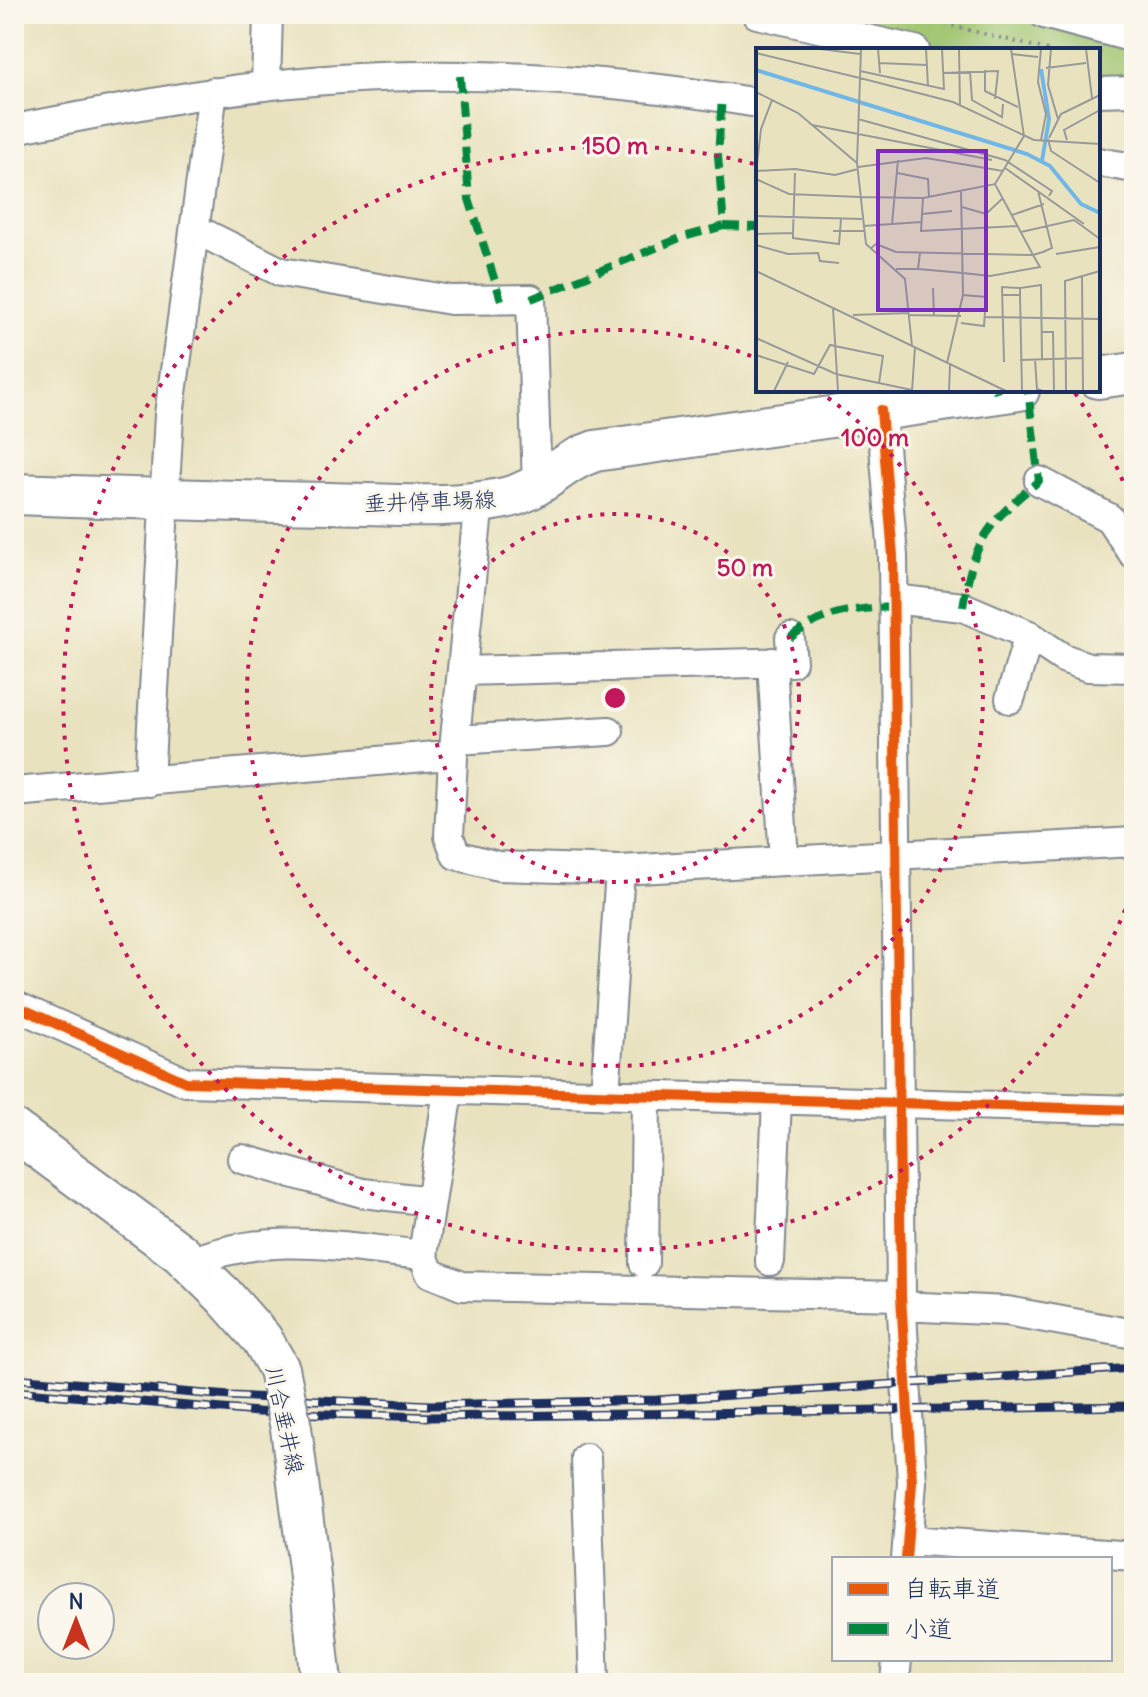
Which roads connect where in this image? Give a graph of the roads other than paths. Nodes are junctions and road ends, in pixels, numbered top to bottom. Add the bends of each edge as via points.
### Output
1 (268, 14) edge
2 (757, 14) edge
3 (1044, 14) edge
4 (1134, 38) edge
5 (906, 48) edge
6 (266, 86) junction
7 (1134, 91) edge
8 (213, 92) junction
9 (1100, 92) edge
10 (756, 103) edge
11 (14, 129) edge
12 (1100, 162) edge
13 (1134, 168) edge
14 (195, 229) junction
15 (1134, 373) edge
16 (1100, 378) edge
17 (1005, 392) edge
18 (881, 410) junction
19 (1039, 481) dead end
20 (537, 487) junction
21 (14, 494) edge
22 (162, 500) junction
23 (479, 501) junction
24 (1134, 555) edge
25 (893, 599) junction
26 (1029, 635) junction
27 (790, 638) dead end
28 (772, 662) junction
29 (1134, 668) edge
30 (462, 671) junction
31 (1010, 699) dead end
32 (609, 731) dead end
33 (454, 749) junction
34 (149, 782) junction
35 (14, 792) edge
36 (1134, 842) edge
37 (894, 855) junction
38 (784, 861) junction
39 (620, 870) junction
40 (14, 1005) edge
41 (448, 1091) junction
42 (605, 1095) junction
43 (646, 1096) junction
44 (777, 1100) junction
45 (897, 1104) junction
46 (1134, 1110) edge
47 (14, 1130) edge
48 (242, 1159) dead end
49 (431, 1201) junction
50 (423, 1255) junction
51 (770, 1261) dead end
52 (190, 1263) junction
53 (644, 1263) dead end
54 (901, 1301) junction
55 (1134, 1334) edge
56 (586, 1458) dead end
57 (907, 1550) edge
58 (1134, 1556) edge
59 (897, 1661) edge
60 (321, 1683) edge
61 (594, 1683) edge
62 (895, 1683) edge

1 - 6 street
2 - 5 street
3 - 4 street
6 - 8 street
6 - 10 street via 504,76
7 - 9 street
8 - 11 street
8 - 14 street
12 - 13 street
14 - 20 street via 281,272 451,300 531,299
14 - 22 street
15 - 16 main road
17 - 18 main road, 垂井停車場線
18 - 20 main road, 垂井停車場線 via 595,451 569,459
18 - 25 street
19 - 24 street via 1109,518
20 - 23 main road, 垂井停車場線
21 - 22 main road, 垂井停車場線
22 - 23 main road, 垂井停車場線 via 408,505
22 - 34 street
23 - 30 street
25 - 26 street via 963,607
25 - 37 street
26 - 29 street via 1063,658 1088,667
26 - 31 street
27 - 28 street via 792,662
28 - 30 street
28 - 38 street
30 - 33 street
32 - 33 street
33 - 34 street via 436,756
33 - 39 street via 449,836 456,855 498,866
34 - 35 street
36 - 37 street
37 - 38 street
37 - 45 street
38 - 39 street
39 - 42 street
40 - 41 street via 186,1082
41 - 42 street
41 - 49 street
42 - 43 street
43 - 44 street
43 - 53 street
44 - 45 street
44 - 51 street
45 - 46 street
45 - 54 street
47 - 52 main road, 川合垂井線
48 - 49 street via 363,1193
49 - 50 street
50 - 52 street via 288,1241 223,1249
50 - 54 street via 430,1273 462,1286
52 - 60 main road, 川合垂井線, bridge via 262,1339 279,1369 291,1428
54 - 55 street via 1007,1311
54 - 57 street via 912,1482
56 - 61 street
57 - 58 street
59 - 62 street

